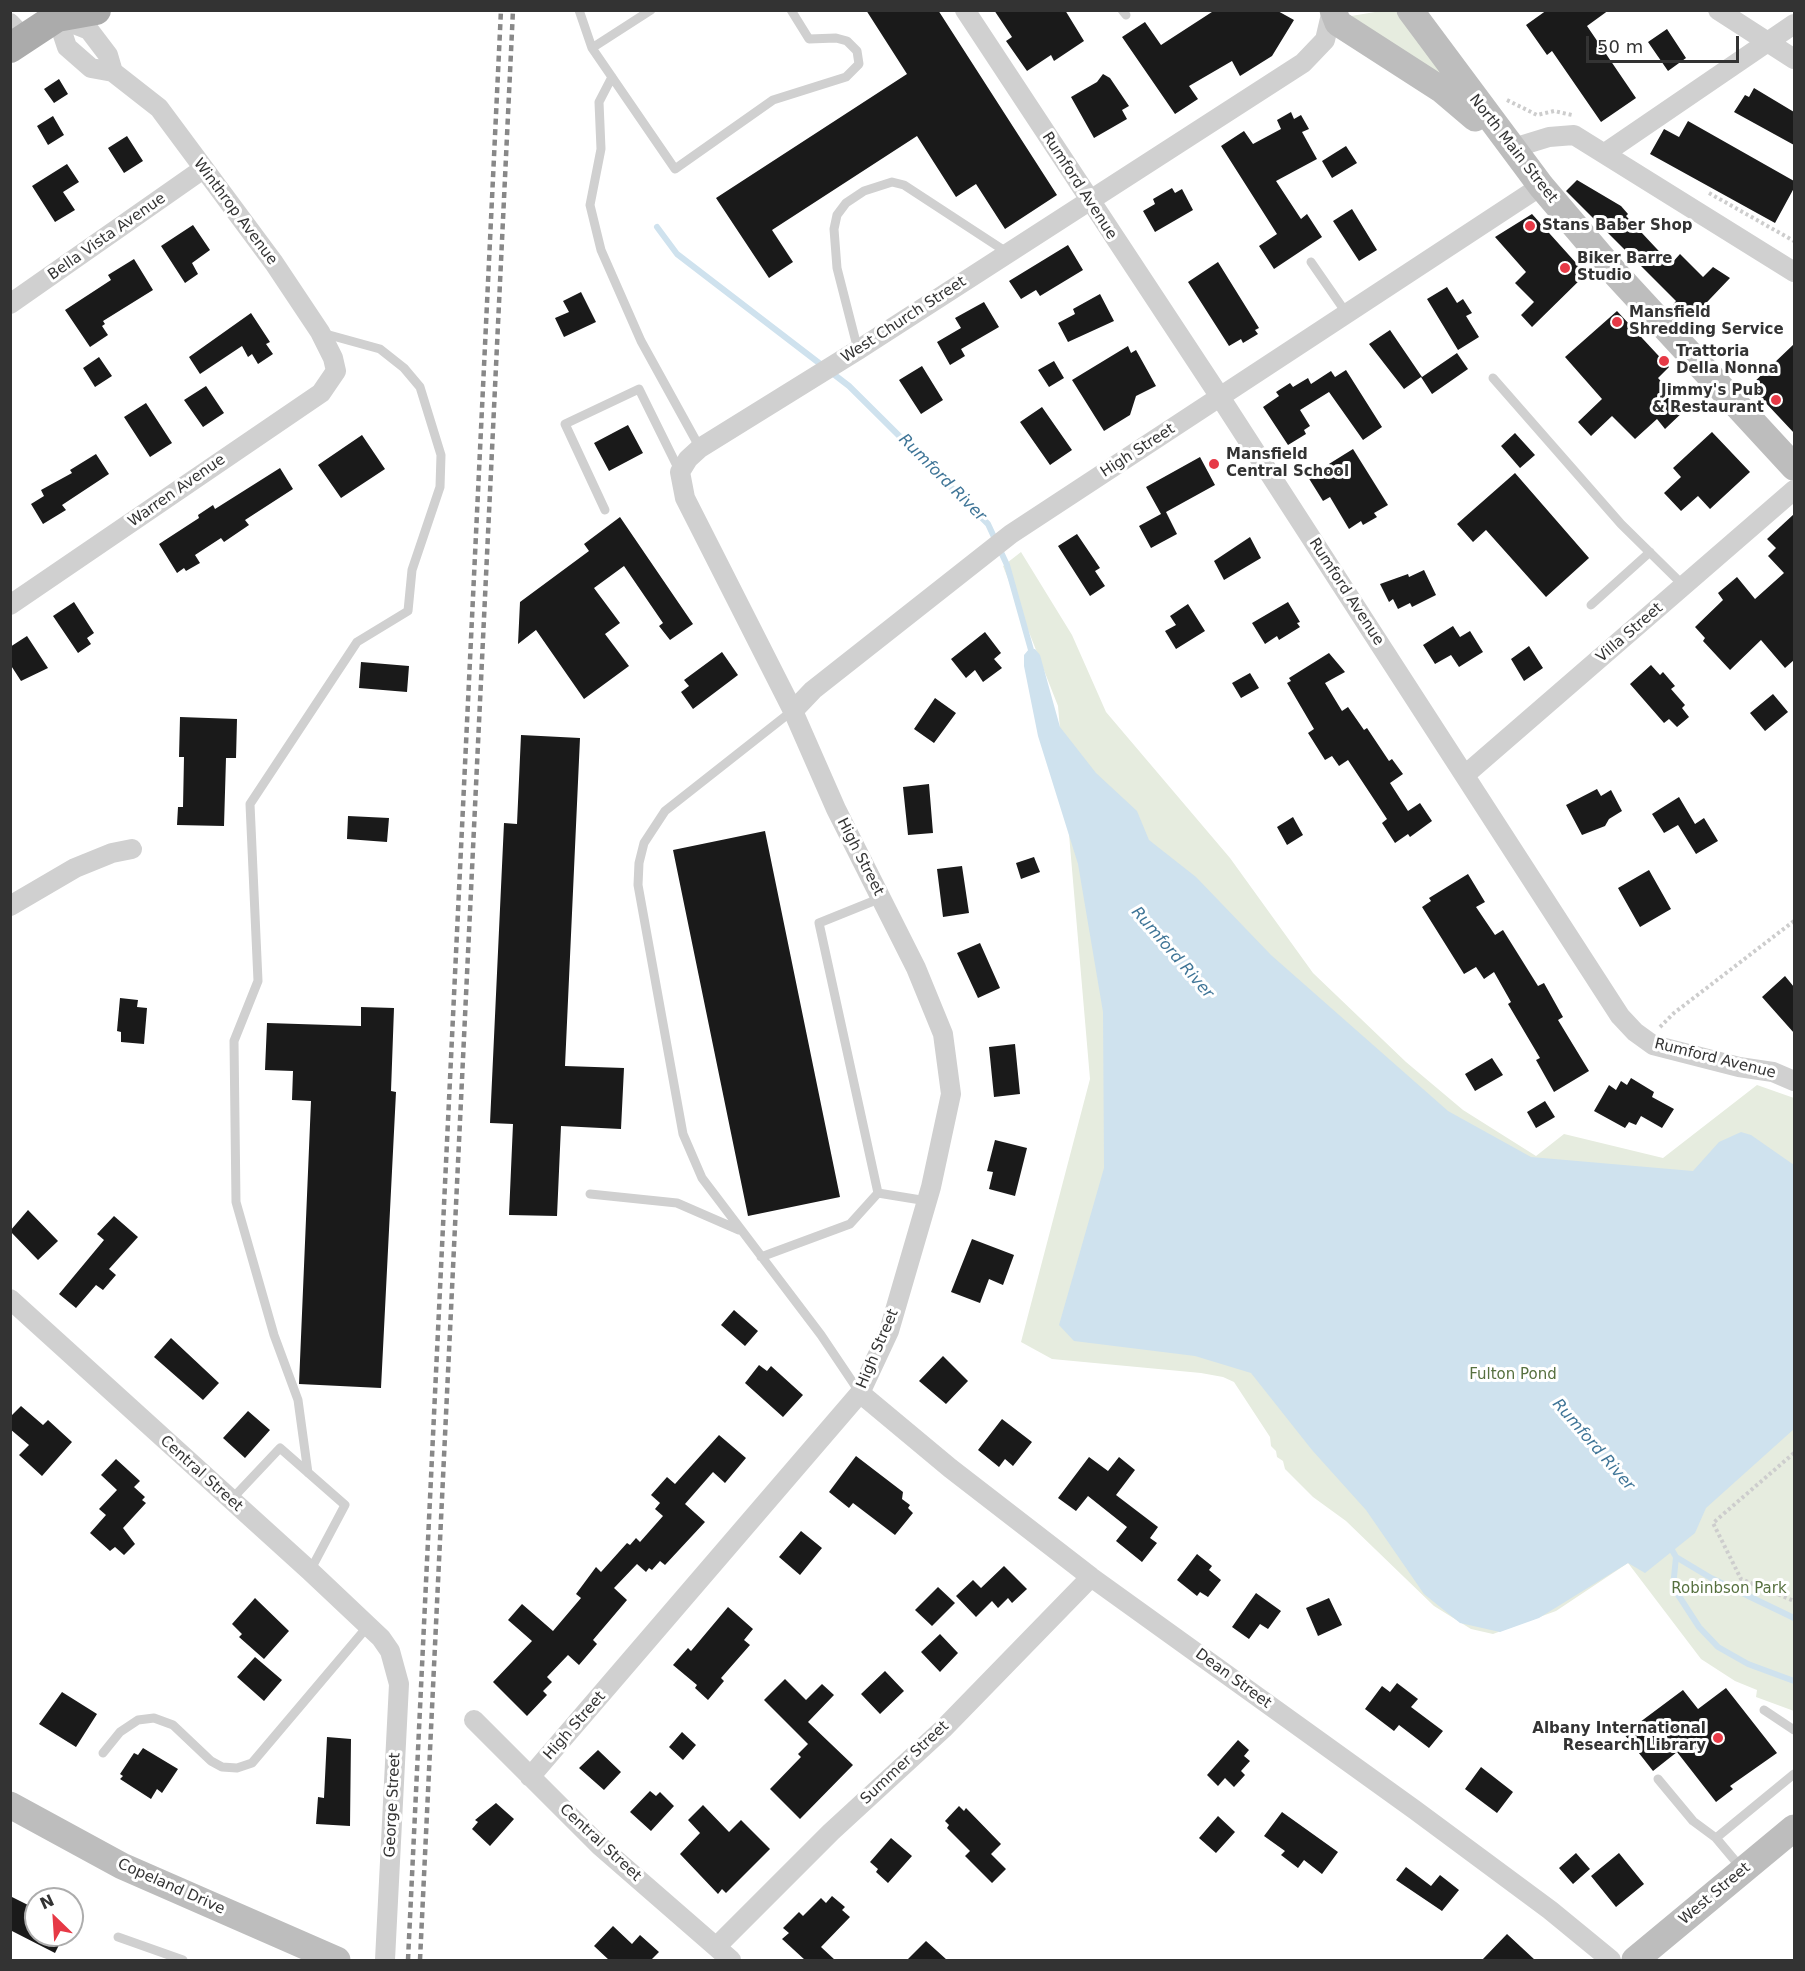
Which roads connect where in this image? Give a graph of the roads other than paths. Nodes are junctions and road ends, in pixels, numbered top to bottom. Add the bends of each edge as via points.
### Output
1 (96, 10) edge
2 (579, 10) edge
3 (651, 10) edge
4 (790, 10) edge
5 (965, 10) edge
6 (1333, 10) edge
7 (1410, 10) edge
8 (1718, 10) edge
9 (59, 14) edge
10 (1794, 24) edge
11 (15, 36) edge
12 (1767, 43) junction
13 (592, 48) junction
14 (1794, 59) edge
15 (113, 72) junction
16 (612, 77) junction
17 (1510, 149) junction
18 (1605, 153) junction
19 (203, 169) junction
20 (1541, 186) junction
21 (1088, 200) junction
22 (1008, 253) junction
23 (1311, 262) dead end
24 (1794, 272) edge
25 (10, 304) edge
26 (1347, 314) junction
27 (320, 332) junction
28 (853, 353) junction
29 (335, 369) joint
30 (1493, 378) dead end
31 (1220, 397) junction
32 (700, 448) junction
33 (1794, 467) edge
34 (680, 472) junction
35 (1794, 490) edge
36 (605, 510) dead end
37 (1650, 552) junction
38 (1684, 586) junction
39 (10, 605) edge
40 (1591, 605) dead end
41 (792, 711) junction
42 (1465, 774) junction
43 (132, 849) dead end
44 (881, 898) junction
45 (10, 906) edge
46 (1794, 1081) edge
47 (878, 1193) junction
48 (590, 1194) dead end
49 (927, 1202) junction
50 (741, 1231) junction
51 (761, 1257) junction
52 (10, 1299) edge
53 (860, 1393) junction
54 (308, 1473) junction
55 (230, 1501) junction
56 (310, 1571) junction
57 (1091, 1577) junction
58 (368, 1626) junction
59 (390, 1651) joint
60 (1764, 1710) dead end
61 (474, 1720) dead end
62 (1794, 1730) edge
63 (103, 1753) dead end
64 (1794, 1774) edge
65 (530, 1777) junction
66 (1658, 1779) dead end
67 (10, 1804) edge
68 (1792, 1835) edge
69 (1716, 1838) junction
70 (1743, 1870) junction
71 (118, 1937) dead end
72 (716, 1947) junction
73 (385, 1958) edge
74 (183, 1960) edge
75 (337, 1960) edge
76 (731, 1960) edge
77 (1611, 1960) edge
78 (1635, 1960) edge

1 - 9 main road
2 - 13 lane
3 - 13 lane
4 - 16 lane via 809,39 847,41 857,51 859,63 846,76 773,100 675,169
5 - 21 street, Rumford Avenue
6 - 17 main road via 1338,23 1442,90
6 - 21 street, West Church Street via 1325,40 1303,63
7 - 17 main road, North Main Street
8 - 12 street
9 - 11 main road
9 - 15 street, Winthrop Avenue via 89,30 108,55
9 - 15 street, Winthrop Avenue via 67,47 91,68
10 - 12 street
12 - 14 street
12 - 18 street
13 - 16 lane
15 - 19 street, Winthrop Avenue via 159,108
16 - 32 lane via 599,102 601,149 590,205 601,250 641,341
17 - 18 street via 1549,137 1574,135
17 - 20 main road, North Main Street
18 - 24 street
19 - 25 street, Bella Vista Avenue
19 - 27 street, Winthrop Avenue
20 - 26 street, High Street
20 - 33 main road, North Main Street via 1615,273
21 - 22 street, West Church Street
21 - 31 street, Rumford Avenue
22 - 28 street, West Church Street
22 - 28 lane via 904,184 892,182 864,191 846,203 837,215 834,229
23 - 26 lane
26 - 31 street, High Street
27 - 29 street, Winthrop Avenue
27 - 54 lane via 380,349 404,368 420,387 441,455 440,486 412,570 408,611 357,642 250,804 258,981 234,1041 236,1202 274,1335 298,1400
28 - 32 street, West Church Street
29 - 39 street, Warren Avenue via 321,393
30 - 37 lane
31 - 41 street, High Street via 987,551
31 - 42 street, Rumford Avenue
32 - 34 street, West Church Street
34 - 36 lane via 639,389 565,424
34 - 41 street via 685,498
35 - 38 street, Villa Street
37 - 38 lane
37 - 40 lane
38 - 42 street, Villa Street
41 - 44 street, High Street
41 - 50 lane via 665,811 644,843 639,863 638,885 683,1134 702,1178
42 - 46 street, Rumford Avenue via 1620,1016 1653,1045 1773,1072
43 - 45 street via 75,868
44 - 47 lane via 819,923
44 - 49 street, High Street via 935,1011 949,1064 951,1094
47 - 49 lane
47 - 51 lane via 850,1224
48 - 50 lane via 677,1203
49 - 53 street, High Street via 889,1331
50 - 51 lane
51 - 53 lane
52 - 55 street, Central Street
53 - 57 street, Dean Street
53 - 65 street, High Street
54 - 55 lane via 280,1448
54 - 56 lane via 345,1505
55 - 56 street, Central Street
56 - 58 street, Central Street
57 - 72 street, Summer Street via 943,1729 831,1832
57 - 77 street, Dean Street via 1415,1810
58 - 59 street, Central Street
58 - 63 lane via 252,1763 222,1767 173,1725 154,1718 138,1720 120,1732
59 - 73 street, George Street via 399,1684
60 - 62 lane
61 - 65 street, Central Street
64 - 69 lane
65 - 72 street, Central Street via 600,1846
66 - 69 lane via 1693,1821
67 - 75 main road, Copeland Drive via 122,1866
68 - 70 main road, West Street
69 - 70 lane
70 - 78 main road, West Street
71 - 74 lane
72 - 76 street, Central Street

